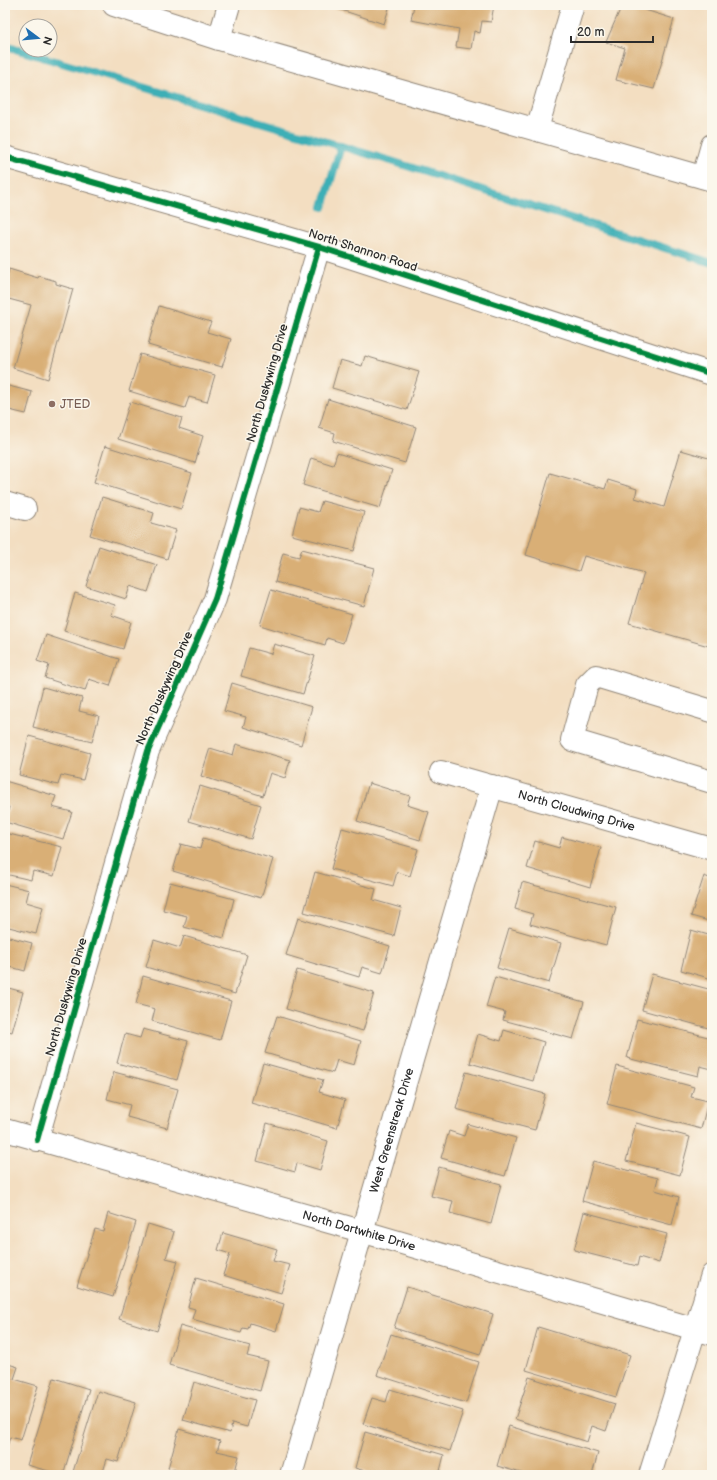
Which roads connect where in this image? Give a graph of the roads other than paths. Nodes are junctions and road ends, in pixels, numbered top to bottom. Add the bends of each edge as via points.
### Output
1 (114, 5) edge
2 (229, 5) edge
3 (573, 5) edge
4 (219, 38) junction
5 (537, 129) junction
6 (712, 144) edge
7 (5, 157) edge
8 (707, 179) edge
9 (319, 247) junction
10 (712, 374) edge
11 (712, 711) edge
12 (441, 772) dead end
13 (712, 782) edge
14 (492, 786) junction
15 (712, 850) edge
16 (5, 1130) edge
17 (37, 1140) junction
18 (361, 1231) junction
19 (712, 1275) edge
20 (704, 1332) edge
21 (291, 1475) edge
22 (650, 1475) edge

1 - 4 street
2 - 4 street
3 - 5 street
4 - 5 street
5 - 8 street
6 - 8 street
7 - 9 street, North Shannon Road
9 - 10 street, North Shannon Road
9 - 17 street, North Duskywing Drive via 215,599 148,752
11 - 13 street via 596,676 587,685 572,740
12 - 14 street, North Cloudwing Drive
14 - 15 street, North Cloudwing Drive
14 - 18 street, West Greenstreak Drive
16 - 17 street, North Dartwhite Drive
17 - 18 street, North Dartwhite Drive
18 - 20 street, North Dartwhite Drive
18 - 21 street, West Greenstreak Drive
19 - 20 street
20 - 22 street

